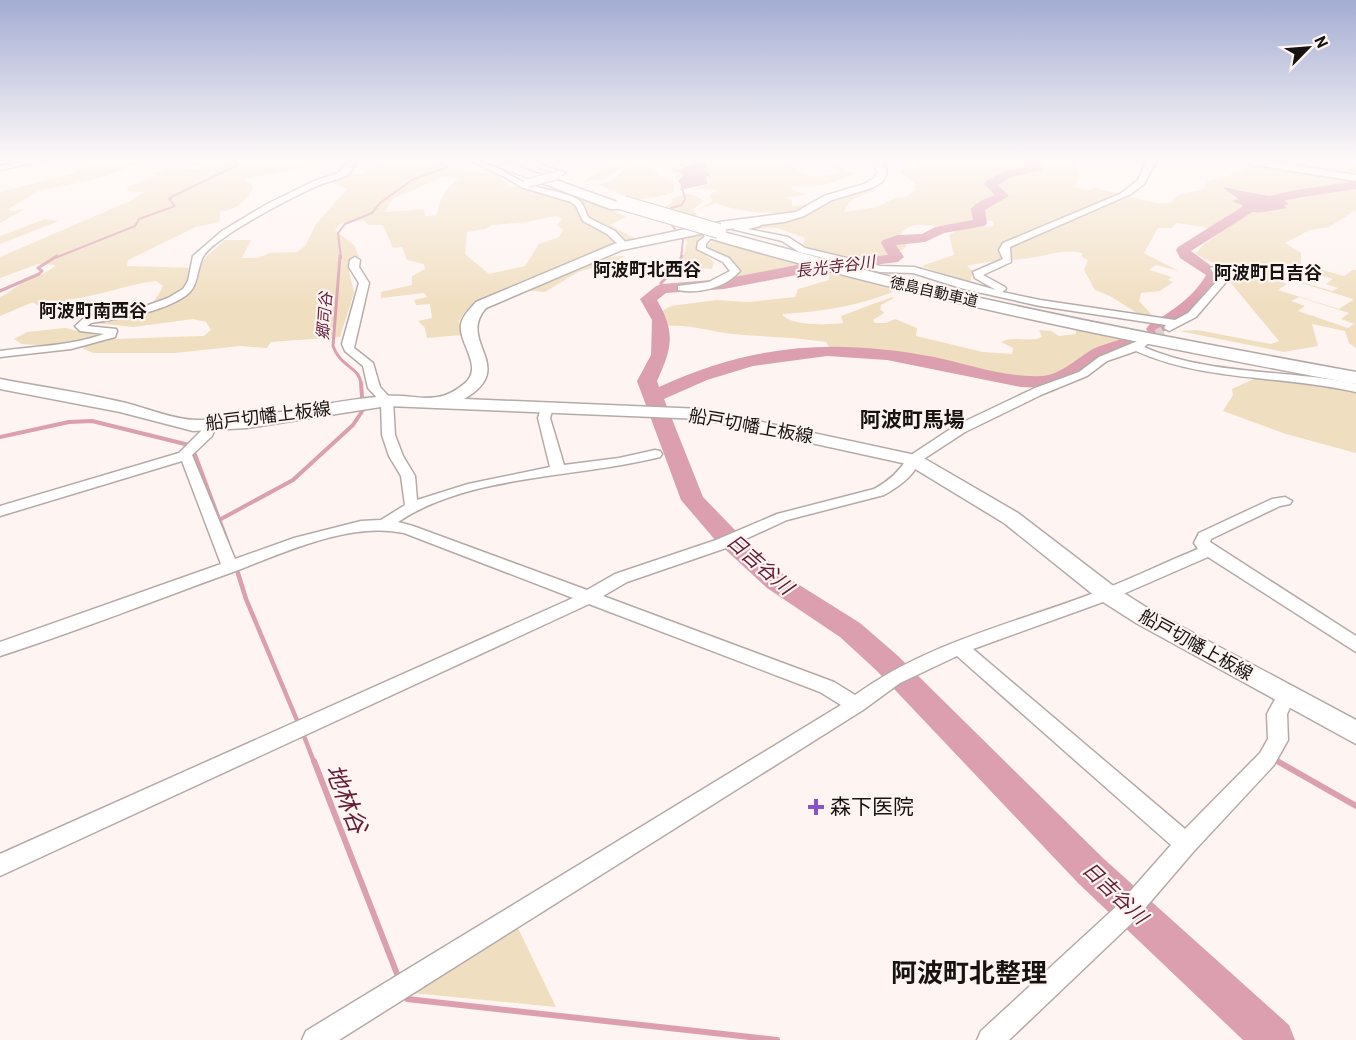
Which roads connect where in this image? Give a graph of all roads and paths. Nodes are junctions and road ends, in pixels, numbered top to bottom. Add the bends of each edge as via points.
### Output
1 (266, 209) edge
2 (580, 209) edge
3 (633, 209) edge
4 (808, 209) edge
5 (1094, 209) edge
6 (767, 221) junction
7 (710, 233) junction
8 (628, 244) junction
9 (355, 260) dead end
10 (1215, 268) dead end
11 (899, 281) junction
12 (681, 288) dead end
13 (1024, 299) junction
14 (0, 354) edge
15 (1356, 370) edge
16 (1356, 378) edge
17 (0, 384) edge
18 (1356, 388) edge
19 (372, 403) junction
20 (446, 403) junction
21 (547, 408) junction
22 (210, 426) junction
23 (655, 454) dead end
24 (184, 456) junction
25 (913, 460) junction
26 (558, 470) junction
27 (1285, 501) dead end
28 (412, 507) junction
29 (0, 511) edge
30 (385, 524) junction
31 (1209, 550) junction
32 (234, 566) junction
33 (1108, 594) junction
34 (587, 596) junction
35 (1356, 645) edge
36 (959, 647) junction
37 (0, 649) edge
38 (1287, 695) junction
39 (856, 705) junction
40 (1356, 733) edge
41 (1186, 844) junction
42 (0, 865) edge
43 (315, 1040) edge
44 (990, 1040) edge

1 - 14 street via 198,256 187,291 142,311 88,320 80,326 84,330 111,331 111,335 65,347
2 - 8 street via 585,220
3 - 7 highway, 徳島自動車道
4 - 6 main road
5 - 13 street via 1006,245 1008,260 978,272 993,286
6 - 7 main road
6 - 13 street via 736,228 785,239 802,250 854,263 892,271 914,270
7 - 8 main road
7 - 11 highway, 徳島自動車道
7 - 12 street via 701,244 702,249 726,260 735,271 716,284
8 - 20 main road via 495,297 472,312 467,321 468,331 480,370 470,388
9 - 19 street via 354,267 364,283 348,344 369,365 374,388
10 - 13 street via 1223,280 1192,315 1168,325
11 - 15 highway, 徳島自動車道
11 - 16 highway, 徳島自動車道 via 1122,333
17 - 22 main road, 船戸切幡上板線 via 122,407 193,426
18 - 25 street via 1209,368 1150,355 1140,345 960,429
19 - 20 main road, 船戸切幡上板線
19 - 22 main road, 船戸切幡上板線
19 - 28 street via 384,417 395,454 409,478
20 - 21 main road, 船戸切幡上板線
21 - 25 main road, 船戸切幡上板線 via 702,414
21 - 26 street via 544,418
22 - 24 street
23 - 26 street via 608,465
24 - 29 street
24 - 32 street via 189,459
25 - 33 main road, 船戸切幡上板線 via 1011,518
25 - 34 street via 893,484 879,492 783,517 721,544 621,578
26 - 28 street via 454,493
27 - 31 street via 1204,536 1202,543
28 - 30 street
30 - 32 street via 335,531
30 - 34 street via 408,529
31 - 33 street
31 - 35 street
32 - 37 street
33 - 36 street
33 - 38 main road, 船戸切幡上板線
34 - 39 street via 827,687
34 - 42 street
36 - 39 street via 899,674
36 - 41 street
38 - 40 main road, 船戸切幡上板線
38 - 41 street via 1277,714 1278,740 1267,759
39 - 43 street
41 - 44 street via 1132,907

